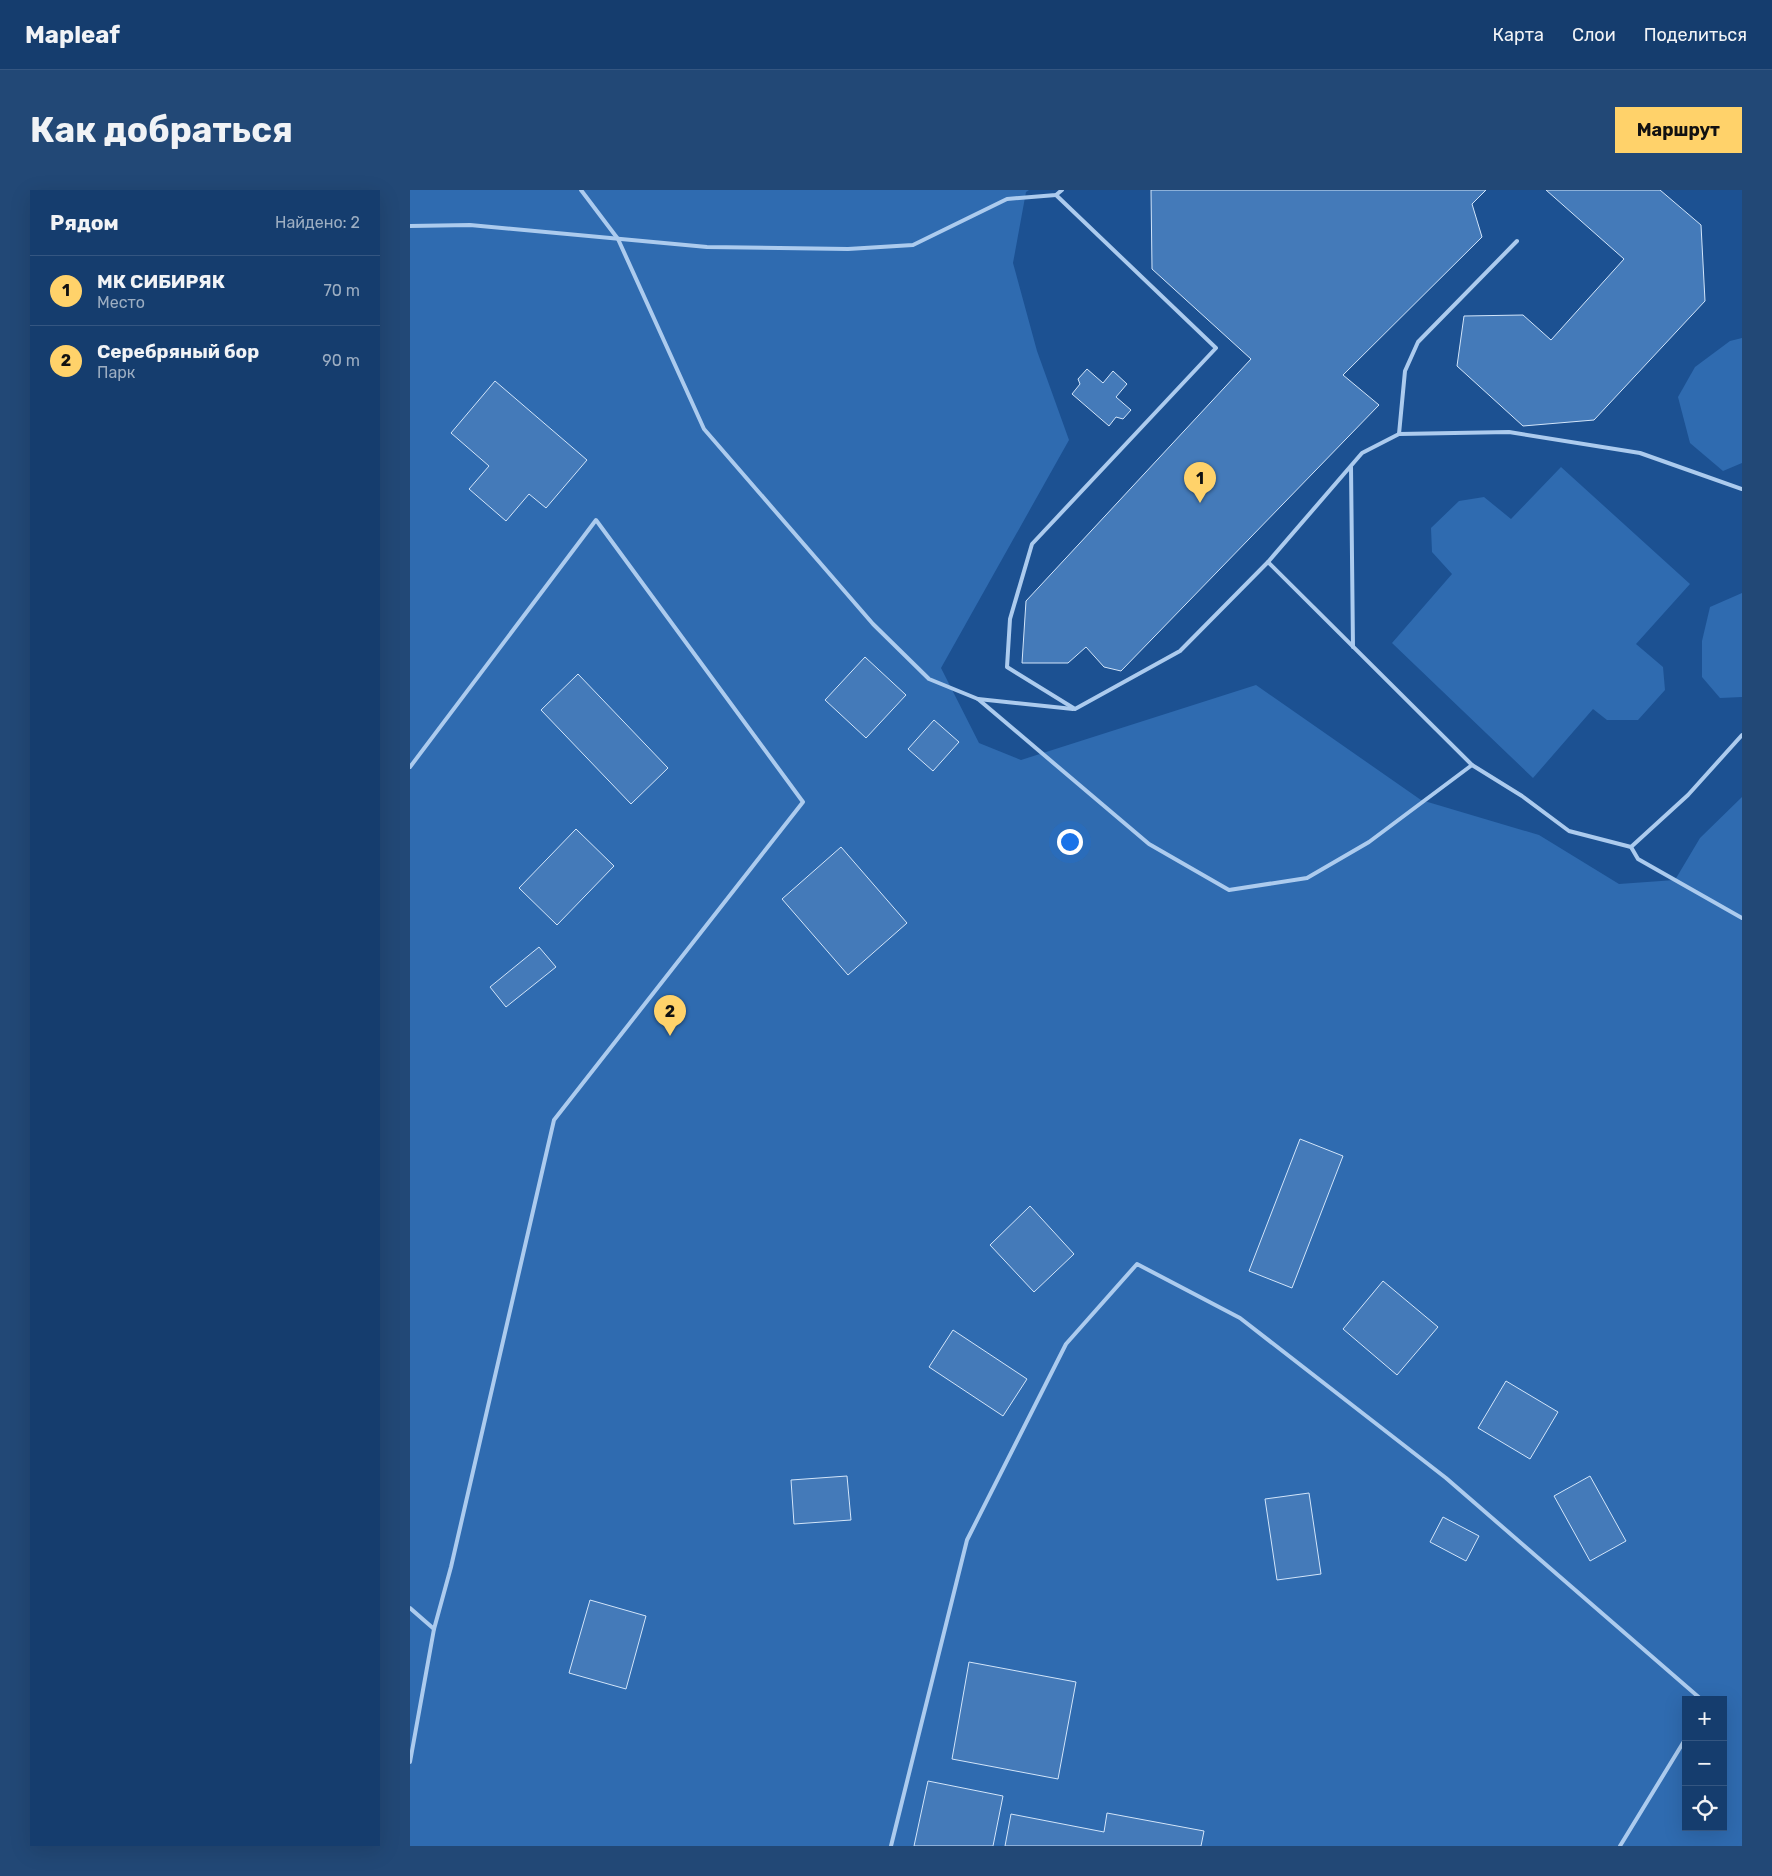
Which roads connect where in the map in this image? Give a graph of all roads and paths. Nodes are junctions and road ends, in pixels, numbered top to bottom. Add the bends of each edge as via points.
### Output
1 (581, 190) edge
2 (1062, 190) edge
3 (1056, 195) junction
4 (410, 226) edge
5 (618, 239) junction
6 (1517, 241) dead end
7 (1399, 434) junction
8 (1351, 467) junction
9 (1742, 489) edge
10 (1268, 562) junction
11 (1353, 647) junction
12 (978, 699) junction
13 (1075, 709) junction
14 (1742, 735) edge
15 (1472, 764) junction
16 (410, 767) edge
17 (1631, 847) junction
18 (1742, 918) edge
19 (410, 1608) edge
20 (434, 1629) junction
21 (1697, 1696) edge
22 (1684, 1741) edge
23 (410, 1762) edge
24 (890, 1846) edge
25 (1620, 1846) edge

1 - 5 lane
2 - 3 lane
3 - 5 lane via 1007,199 912,245 848,249 707,247
3 - 13 lane via 1216,348 1032,544 1010,619 1007,667
4 - 5 lane via 470,225
5 - 12 lane via 704,429 874,624 929,679
6 - 7 lane via 1418,342 1405,370
7 - 8 lane via 1362,453
7 - 9 lane via 1509,432 1622,450 1640,453
8 - 10 lane
8 - 11 lane
10 - 11 lane
10 - 13 lane via 1180,651
11 - 15 lane
12 - 13 lane
12 - 15 lane via 1149,844 1229,890 1307,878 1369,842
14 - 17 lane via 1688,795
15 - 17 lane via 1569,831
16 - 20 lane via 596,520 803,802 554,1120
17 - 18 lane via 1638,859
19 - 20 lane
20 - 23 lane
21 - 24 lane via 1446,1478 1240,1318 1137,1264 1066,1344 967,1540
22 - 25 lane

